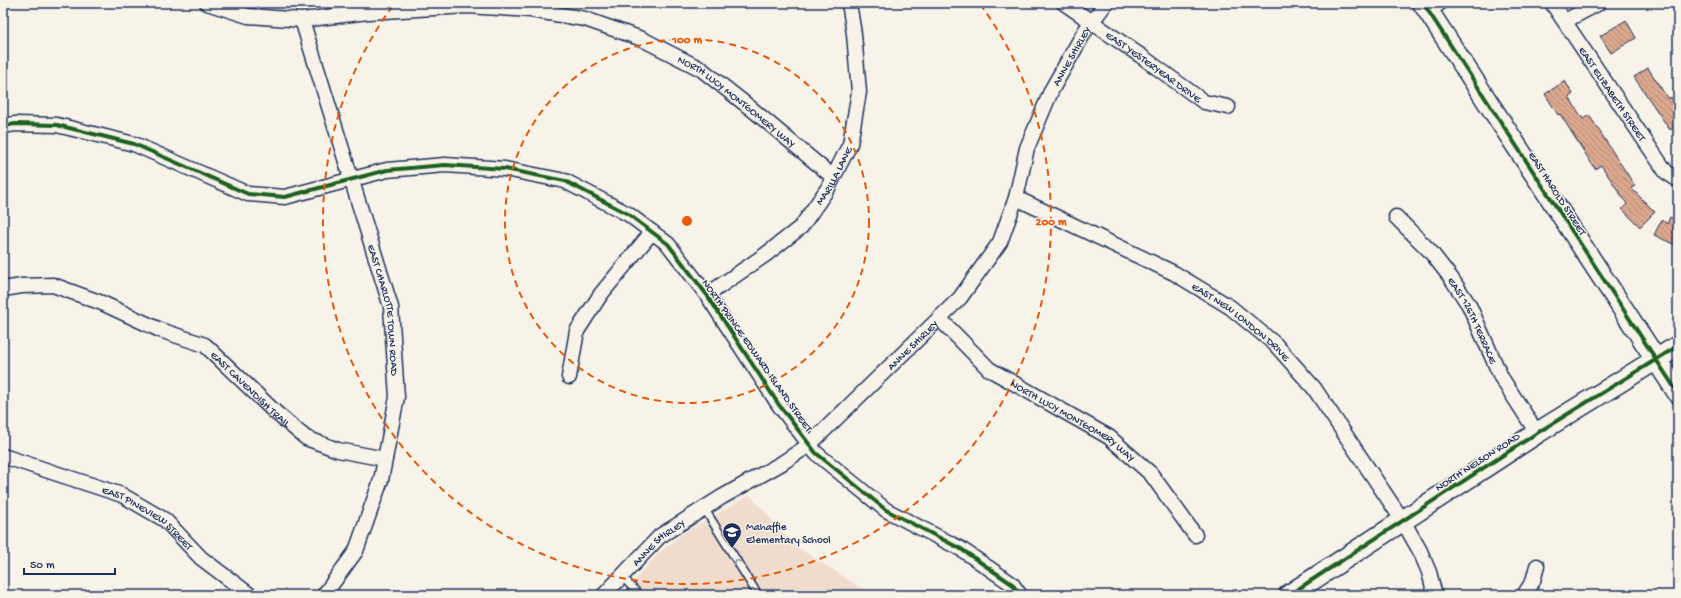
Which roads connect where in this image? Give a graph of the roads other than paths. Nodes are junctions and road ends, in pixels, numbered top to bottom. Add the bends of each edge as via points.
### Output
1 (208, 3) edge
2 (849, 3) edge
3 (1064, 3) edge
4 (1106, 3) edge
5 (1552, 3) edge
6 (1599, 3) edge
7 (468, 5) edge
8 (1430, 6) edge
9 (302, 20) junction
10 (1565, 21) junction
11 (1092, 22) junction
12 (1228, 107) dead end
13 (3, 126) edge
14 (833, 177) junction
15 (352, 180) junction
16 (1678, 180) edge
17 (1016, 198) junction
18 (1396, 217) dead end
19 (652, 232) junction
20 (3, 290) edge
21 (707, 295) junction
22 (939, 318) junction
23 (1678, 346) edge
24 (1656, 360) junction
25 (569, 377) dead end
26 (1678, 393) edge
27 (1538, 433) junction
28 (809, 445) junction
29 (3, 456) edge
30 (386, 459) junction
31 (704, 508) junction
32 (1403, 521) junction
33 (1195, 535) dead end
34 (1537, 566) dead end
35 (622, 576) junction
36 (250, 595) edge
37 (324, 595) edge
38 (604, 595) edge
39 (639, 595) edge
40 (758, 595) edge
41 (1020, 595) edge
42 (1289, 595) edge
43 (1435, 595) edge
44 (1524, 595) edge

1 - 9 street, NORTH LUCY MONTGOMERY WAY via 248,16
2 - 14 street, MARILLA LANE via 859,92 850,144
3 - 11 street, EAST YESTERYEAR DRIVE
4 - 11 street, ANNE SHIRLEY
5 - 10 street, EAST ELIZABETH STREET
6 - 10 street
7 - 9 street, NORTH LUCY MONTGOMERY WAY via 368,12
7 - 14 street, NORTH LUCY MONTGOMERY WAY via 531,10 585,19 642,38 701,69
8 - 24 street, EAST HAROLD STREET
9 - 15 street, EAST CHARLOTTE TOWN ROAD
10 - 16 street, EAST ELIZABETH STREET via 1666,172
11 - 12 street, EAST YESTERYEAR DRIVE via 1204,102
11 - 17 street, ANNE SHIRLEY via 1052,88 1027,148
13 - 15 street, NORTH PRINCE EDWARD ISLAND STREET via 57,125 134,144 248,194 285,197
14 - 21 street, MARILLA LANE via 801,227
15 - 19 street, NORTH PRINCE EDWARD ISLAND STREET via 387,170 445,165 505,169 564,181 628,214
15 - 30 street, EAST CHARLOTTE TOWN ROAD via 391,307 397,397
17 - 22 street, ANNE SHIRLEY via 1000,242 960,298
17 - 32 street, EAST NEW LONDON DRIVE via 1174,273 1230,307 1258,328 1290,359 1314,388
18 - 27 street, EAST 126TH TERRACE via 1430,251 1469,305 1501,376
19 - 21 street, NORTH PRINCE EDWARD ISLAND STREET via 668,244
19 - 25 street via 601,294 577,331
20 - 30 street, EAST CAVENDISH TRAIL via 22,286 53,285 102,303 160,330 205,345 306,438 338,450
21 - 28 street, NORTH PRINCE EDWARD ISLAND STREET via 779,405
22 - 28 street, ANNE SHIRLEY
22 - 33 street, NORTH LUCY MONTGOMERY WAY via 989,369 1109,437 1151,474
23 - 24 street, NORTH NELSON ROAD
24 - 26 street, EAST HAROLD STREET
24 - 27 street, NORTH NELSON ROAD
27 - 32 street, NORTH NELSON ROAD
28 - 31 street, ANNE SHIRLEY
28 - 41 street, NORTH PRINCE EDWARD ISLAND STREET via 886,510 960,549 1012,584
29 - 36 street, EAST PINEVIEW STREET via 122,495 165,520 201,558
30 - 37 street, EAST CHARLOTTE TOWN ROAD via 382,480 356,551
31 - 35 street, ANNE SHIRLEY via 660,536
40 -> 31 lane
32 - 42 street, NORTH NELSON ROAD
32 - 43 street, EAST NEW LONDON DRIVE via 1429,572
34 - 44 street via 1533,581
35 - 38 street, ANNE SHIRLEY
35 - 39 lane

